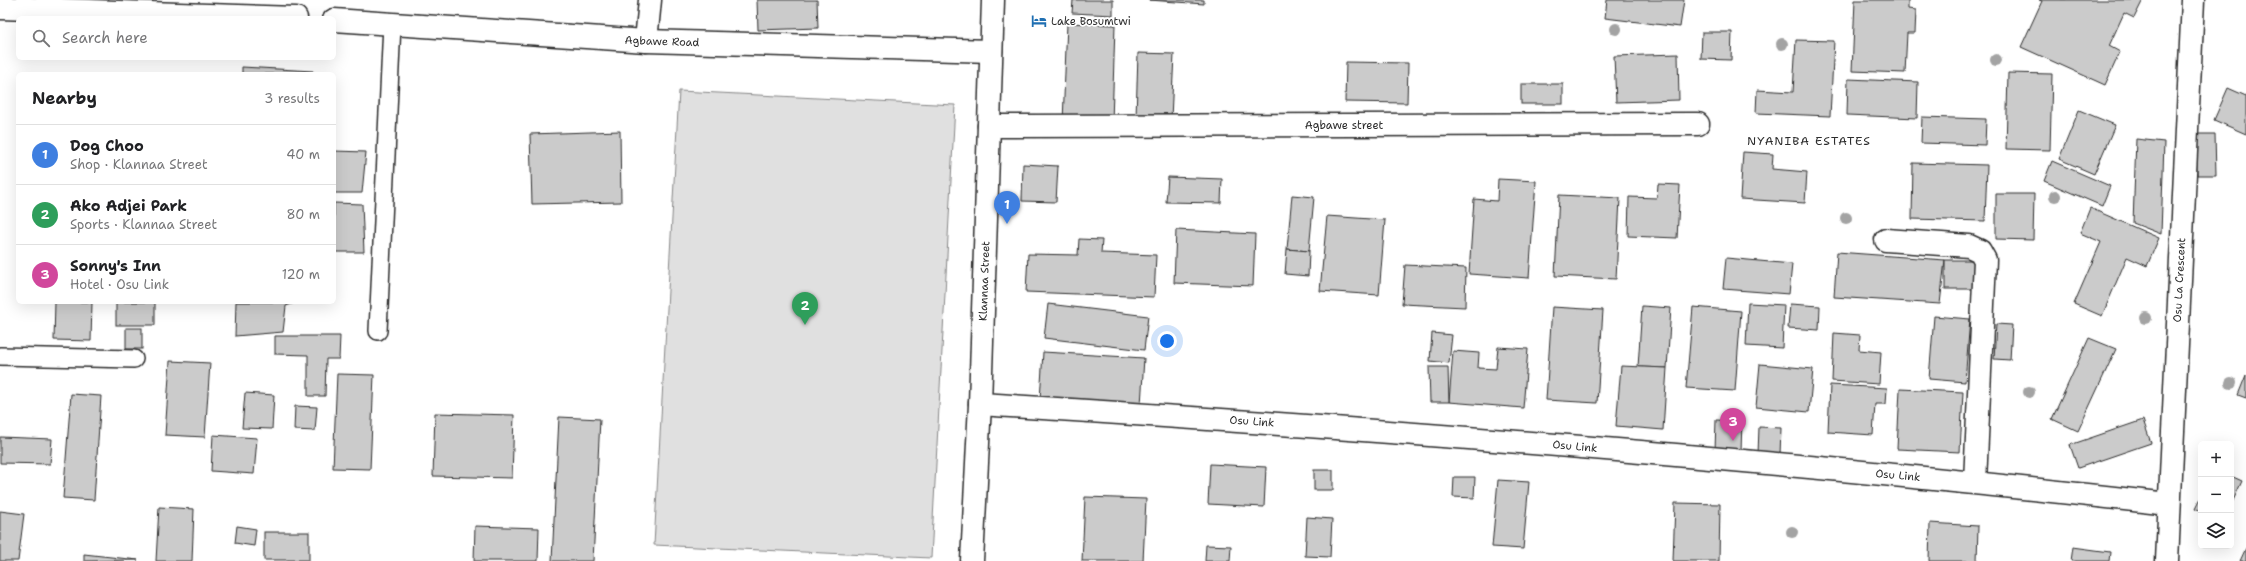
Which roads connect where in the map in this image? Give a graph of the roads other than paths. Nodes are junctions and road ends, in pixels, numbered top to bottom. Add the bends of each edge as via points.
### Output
1 (650, 0) edge
2 (993, 0) edge
3 (2193, 0) edge
4 (0, 8) edge
5 (237, 16) edge
6 (336, 20) edge
7 (392, 24) junction
8 (646, 41) junction
9 (991, 51) junction
10 (1698, 124) dead end
11 (989, 126) junction
12 (1886, 240) dead end
13 (378, 331) dead end
14 (0, 356) edge
15 (134, 358) dead end
16 (980, 404) junction
17 (1975, 482) junction
18 (2169, 504) junction
19 (972, 561) edge
20 (2167, 561) edge

1 - 8 street
2 - 9 street, Klannaa Street
3 - 18 street, Osu La Crescent
4 - 5 street
6 - 7 street, Agbawe Road
7 - 8 street, Agbawe Road
7 - 13 lane
8 - 9 street, Agbawe Road
9 - 11 street, Klannaa Street
10 - 11 street, Agbawe street
11 - 16 street, Klannaa Street
12 - 17 street via 1969,246 1980,251 1985,260
14 - 15 lane
16 - 17 street, Osu Link via 1321,426 1703,456
16 - 19 street, Klannaa Street
17 - 18 street, Osu Link
18 - 20 street, Osu La Crescent

